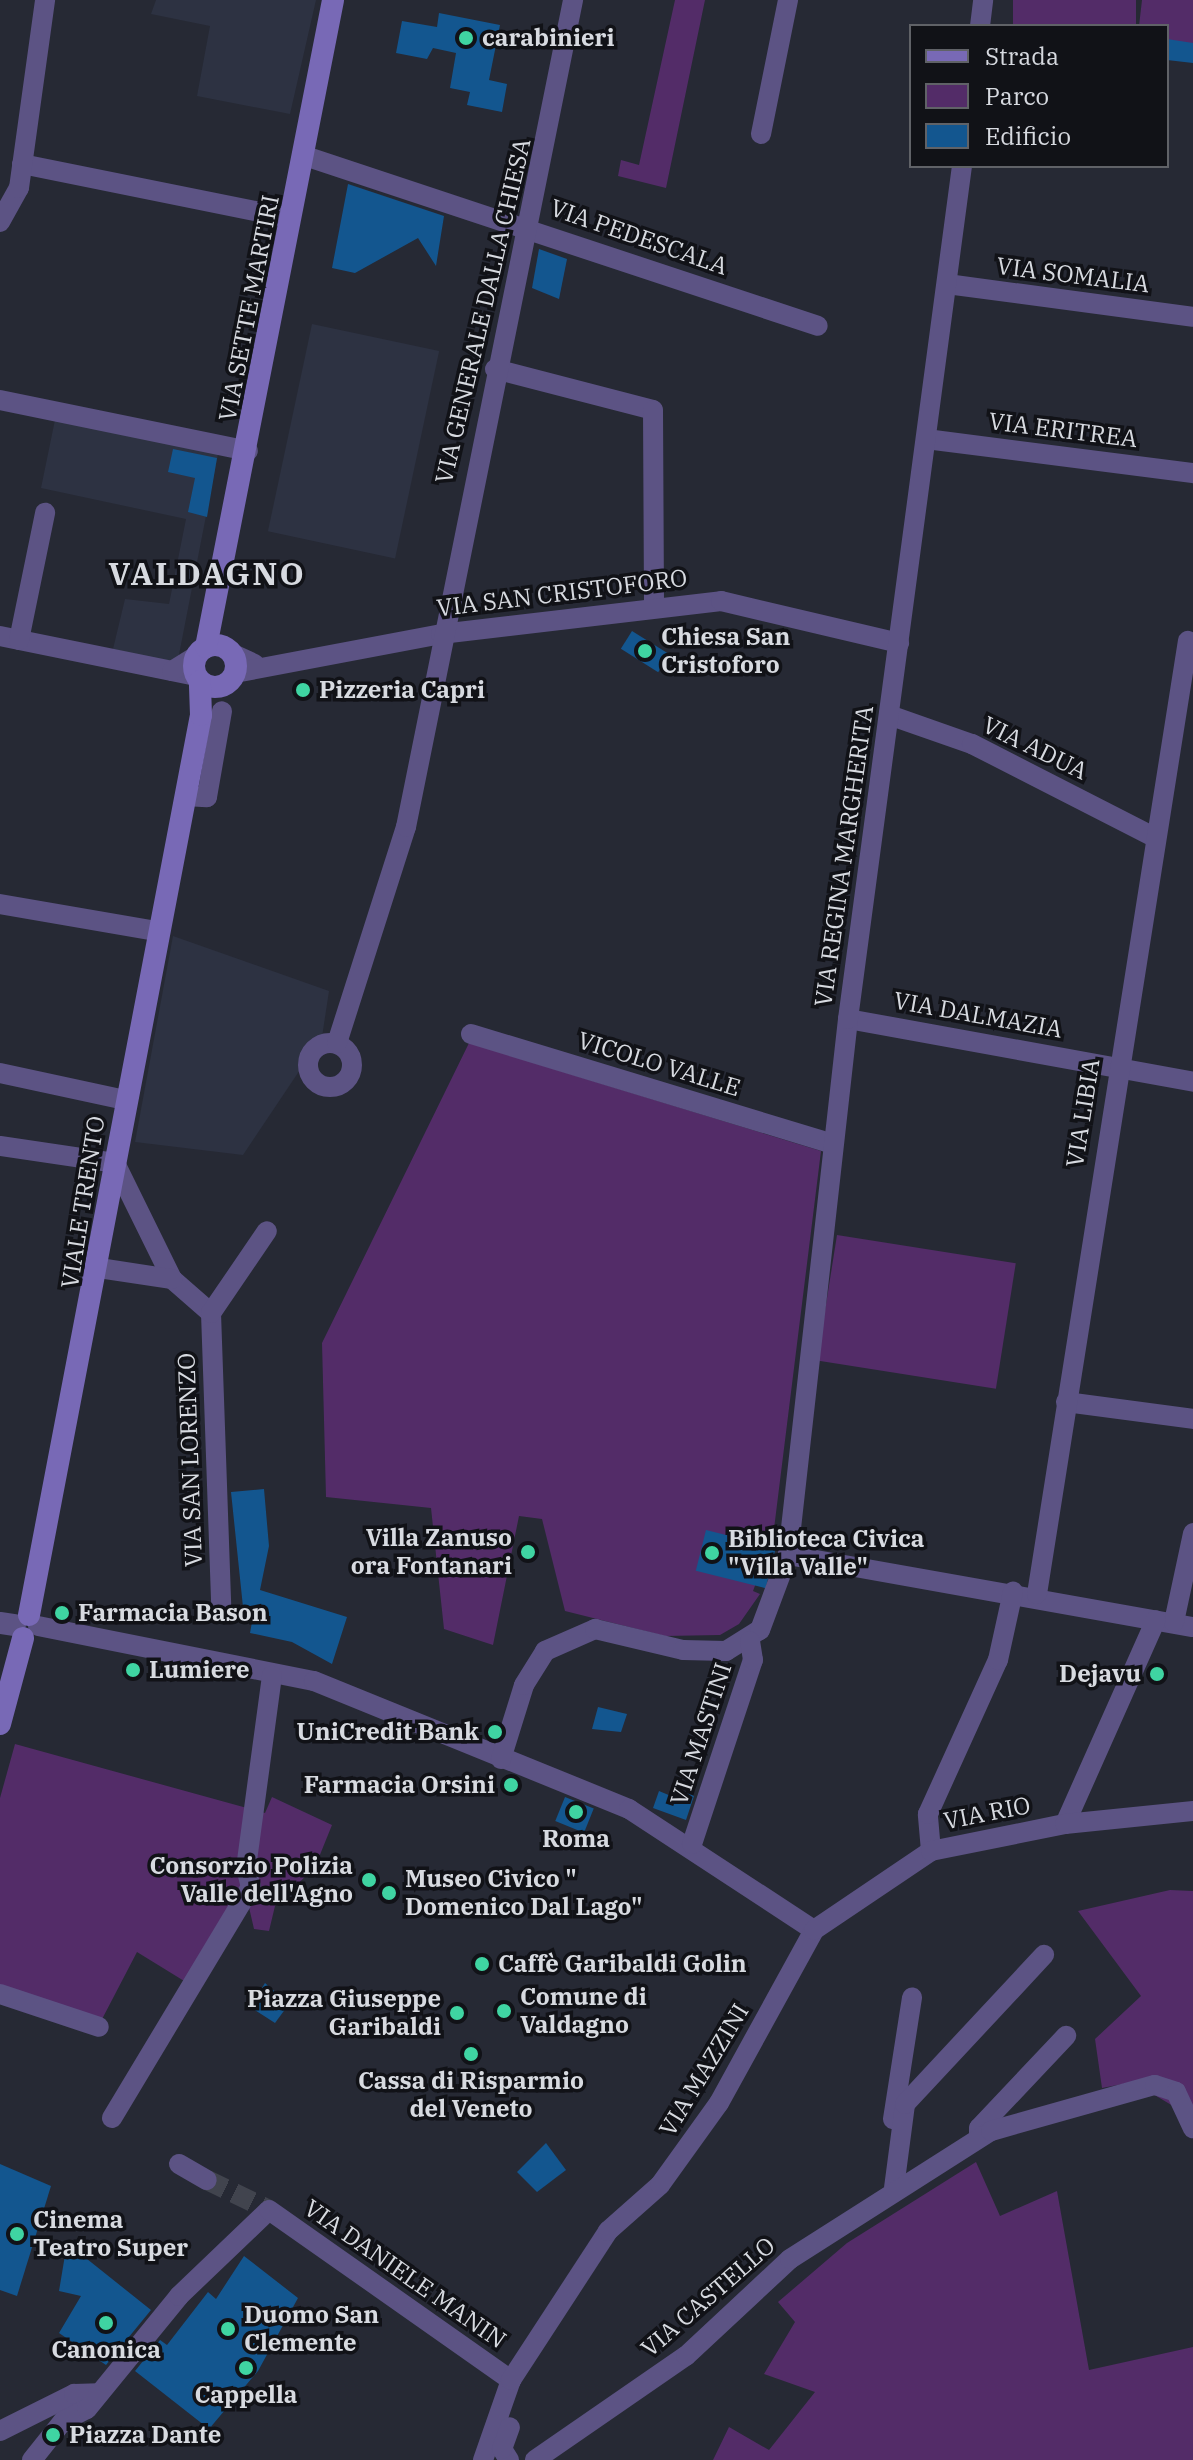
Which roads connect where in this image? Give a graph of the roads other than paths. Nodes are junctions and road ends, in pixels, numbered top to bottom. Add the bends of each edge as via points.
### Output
1 (45, 0) edge
2 (333, 0) edge
3 (573, 0) edge
4 (788, 0) edge
5 (983, 0) edge
6 (980, 24) edge
7 (761, 134) dead end
8 (305, 156) junction
9 (22, 164) junction
10 (962, 168) edge
11 (8, 199) edge
12 (291, 218) junction
13 (0, 222) edge
14 (524, 224) junction
15 (947, 284) junction
16 (1193, 317) edge
17 (818, 326) dead end
18 (495, 369) junction
19 (0, 400) edge
20 (926, 439) junction
21 (248, 451) junction
22 (1193, 473) edge
23 (45, 513) dead end
24 (654, 605) junction
25 (441, 634) junction
26 (10, 638) edge
27 (1188, 641) dead end
28 (899, 643) junction
29 (219, 665) junction
30 (212, 713) joint
31 (889, 715) junction
32 (1154, 837) junction
33 (0, 904) edge
34 (157, 931) junction
35 (848, 1019) junction
36 (471, 1034) dead end
37 (337, 1043) dead end
38 (1117, 1065) junction
39 (0, 1073) edge
40 (1193, 1082) edge
41 (125, 1100) junction
42 (833, 1144) junction
43 (0, 1146) edge
44 (115, 1163) junction
45 (267, 1231) dead end
46 (99, 1268) junction
47 (172, 1279) junction
48 (211, 1313) junction
49 (1066, 1402) junction
50 (1193, 1419) edge
51 (1193, 1533) edge
52 (788, 1555) junction
53 (1013, 1592) junction
54 (1037, 1594) junction
55 (221, 1605) dead end
56 (1174, 1623) edge
57 (21, 1625) edge
58 (750, 1641) junction
59 (272, 1676) junction
60 (0, 1724) edge
61 (501, 1759) junction
62 (1193, 1811) edge
63 (1065, 1824) junction
64 (692, 1844) junction
65 (931, 1851) junction
66 (814, 1930) junction
67 (1044, 1955) dead end
68 (0, 1994) edge
69 (912, 1997) dead end
70 (99, 2027) dead end
71 (1066, 2036) dead end
72 (112, 2118) dead end
73 (1193, 2128) edge
74 (979, 2138) junction
75 (179, 2164) dead end
76 (207, 2180) tunnel mouth
77 (894, 2188) junction
78 (874, 2199) junction
79 (511, 2380) junction
80 (98, 2393) junction
81 (505, 2403) junction
82 (0, 2431) edge
83 (32, 2460) edge
84 (483, 2460) edge
85 (509, 2460) edge
86 (535, 2460) edge

1 - 9 street
2 - 8 main road, VIA SETTE MARTIRI
3 - 14 street, VIA GENERALE DALLA CHIESA via 548,142
4 - 7 street
5 - 6 street
8 - 12 main road, VIA SETTE MARTIRI
8 - 14 street, VIA PEDESCALA
9 - 11 street
9 - 12 street
10 - 15 street, VIA REGINA MARGHERITA
11 - 13 street
12 - 21 main road, VIA SETTE MARTIRI
14 - 17 street, VIA PEDESCALA
14 - 18 street, VIA GENERALE DALLA CHIESA
15 - 16 street, VIA SOMALIA
15 - 20 street, VIA REGINA MARGHERITA
18 - 24 street via 653,410
18 - 25 street, VIA GENERALE DALLA CHIESA
19 - 21 street
20 - 22 street, VIA ERITREA
20 - 28 street, VIA REGINA MARGHERITA
21 - 29 main road, VIA SETTE MARTIRI via 213,625
23 - 26 street
24 - 25 street, VIA SAN CRISTOFORO
24 - 28 street, VIA SAN CRISTOFORO via 721,601
25 - 29 street, VIA SAN CRISTOFORO
25 - 37 street, VIA GENERALE DALLA CHIESA via 406,827
26 - 29 street via 172,671
27 - 32 street, VIA LIBIA
28 - 31 street, VIA REGINA MARGHERITA
29 - 30 main road, VIA SETTE MARTIRI
30 - 34 main road, VIALE TRENTO via 185,796
31 - 32 street, VIA ADUA via 972,744
31 - 35 street, VIA REGINA MARGHERITA
32 - 38 street, VIA LIBIA
33 - 34 street
34 - 41 main road, VIALE TRENTO
35 - 38 street, VIA DALMAZIA
35 - 42 street, VIA REGINA MARGHERITA
36 - 42 street, VICOLO VALLE
38 - 40 street, VIA DALMAZIA
38 - 49 street, VIA LIBIA
39 - 41 street
41 - 44 main road, VIALE TRENTO
42 - 52 street, VIA REGINA MARGHERITA
43 - 44 street
44 - 46 main road, VIALE TRENTO
44 - 47 street
45 - 48 street
46 - 47 street
46 - 57 main road, VIALE TRENTO
47 - 48 street
48 - 55 street, VIA SAN LORENZO
49 - 50 street
49 - 54 street, VIA LIBIA
51 - 56 street
52 - 53 street
52 - 58 street, VIA REGINA MARGHERITA via 767,1619
53 - 54 street
53 - 65 street via 998,1660 928,1814
54 - 56 street
56 - 63 street
57 - 59 street
57 - 60 main road, VIALE TRENTO
58 - 61 street via 726,1651 683,1650 595,1629 555,1644 524,1685
58 - 64 street, VIA MASTINI via 753,1660
59 - 61 street via 314,1681
59 - 72 street via 246,1868 251,1887
61 - 64 street via 629,1809
62 - 63 street, VIA RIO
63 - 65 street, VIA RIO
64 - 66 street
65 - 66 street, VIA RIO
66 - 79 street, VIA MAZZINI via 719,2103 660,2185 608,2231
67 - 77 street via 905,2104
68 - 70 street
69 - 78 street via 897,2065 890,2160
71 - 74 street, VIA CASTELLO via 979,2128
73 - 74 street, VIA CASTELLO via 1176,2092 1155,2085
74 - 77 street, VIA CASTELLO
75 - 76 street
77 - 78 street, VIA CASTELLO
78 - 86 street, VIA CASTELLO via 790,2259 686,2356
79 - 80 street, VIA DANIELE MANIN via 269,2210 179,2296
79 - 81 street, VIA MAZZINI
80 - 82 street via 74,2394
80 - 83 street via 63,2421
81 - 84 street
81 - 85 street via 513,2413 502,2449

